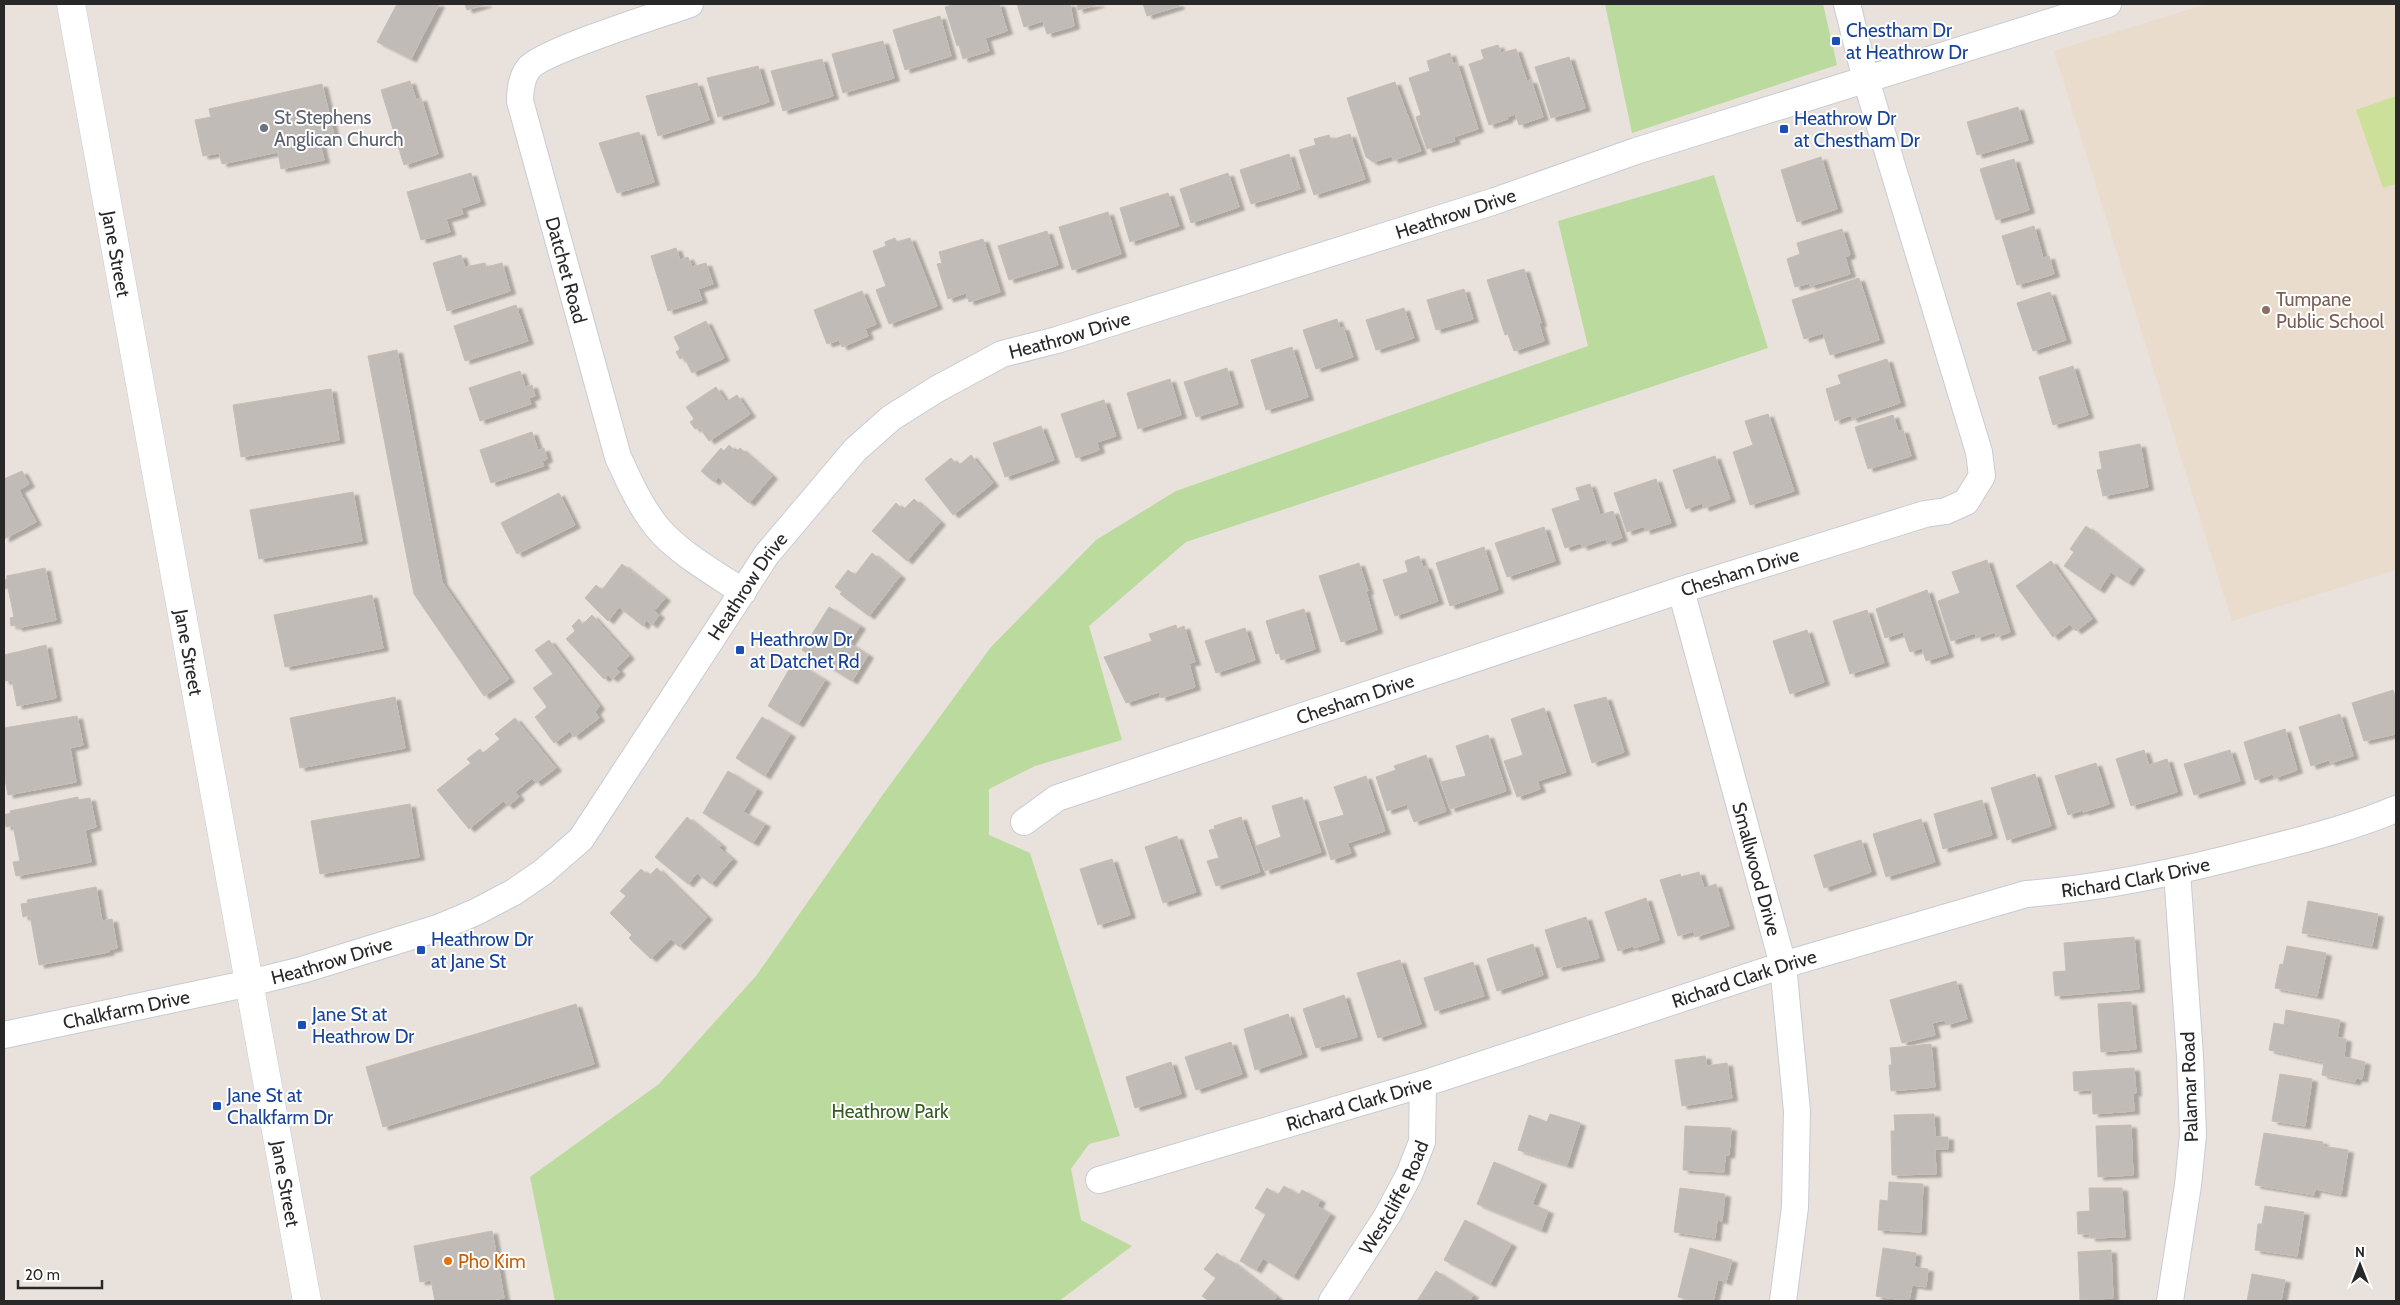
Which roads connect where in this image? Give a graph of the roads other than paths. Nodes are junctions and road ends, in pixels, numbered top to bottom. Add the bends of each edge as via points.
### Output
1 (71, 4) edge
2 (690, 4) edge
3 (1847, 4) edge
4 (2108, 4) edge
5 (1866, 80) junction
6 (1681, 590) junction
7 (743, 592) junction
8 (2396, 809) edge
9 (1024, 822) dead end
10 (2176, 872) junction
11 (1783, 965) junction
12 (250, 983) junction
13 (4, 1035) edge
14 (1423, 1084) junction
15 (1099, 1180) dead end
16 (307, 1301) edge
17 (1332, 1301) edge
18 (1783, 1301) edge
19 (2170, 1301) edge

1 - 12 main road, Jane Street
2 - 7 street, Datchet Road via 579,43 543,60 529,68 520,88 520,101 618,457 638,499 658,528 691,558
3 - 5 street, Chesham Drive
4 - 5 street, Heathrow Drive
5 - 6 street, Chesham Drive via 1979,452 1982,476 1966,502 1946,511 1924,514
5 - 7 street, Heathrow Drive via 1636,151 1438,219 1057,340 1002,354 891,418 854,450 767,554
6 - 9 street, Chesham Drive via 1057,798
6 - 11 street, Smallwood Drive
7 - 12 street, Heathrow Drive via 599,815 581,839 544,872 476,912 438,928
8 - 10 street, Richard Clark Drive via 2356,825
10 - 11 street, Richard Clark Drive via 2068,891 2026,894
10 - 19 street, Palamar Road via 2193,1135
11 - 14 street, Richard Clark Drive
11 - 18 street, Smallwood Drive via 1797,1111 1795,1207
12 - 13 street, Chalkfarm Drive
12 - 16 main road, Jane Street
14 - 15 street, Richard Clark Drive
14 - 17 street, Westcliffe Road via 1422,1142 1409,1175 1387,1216

